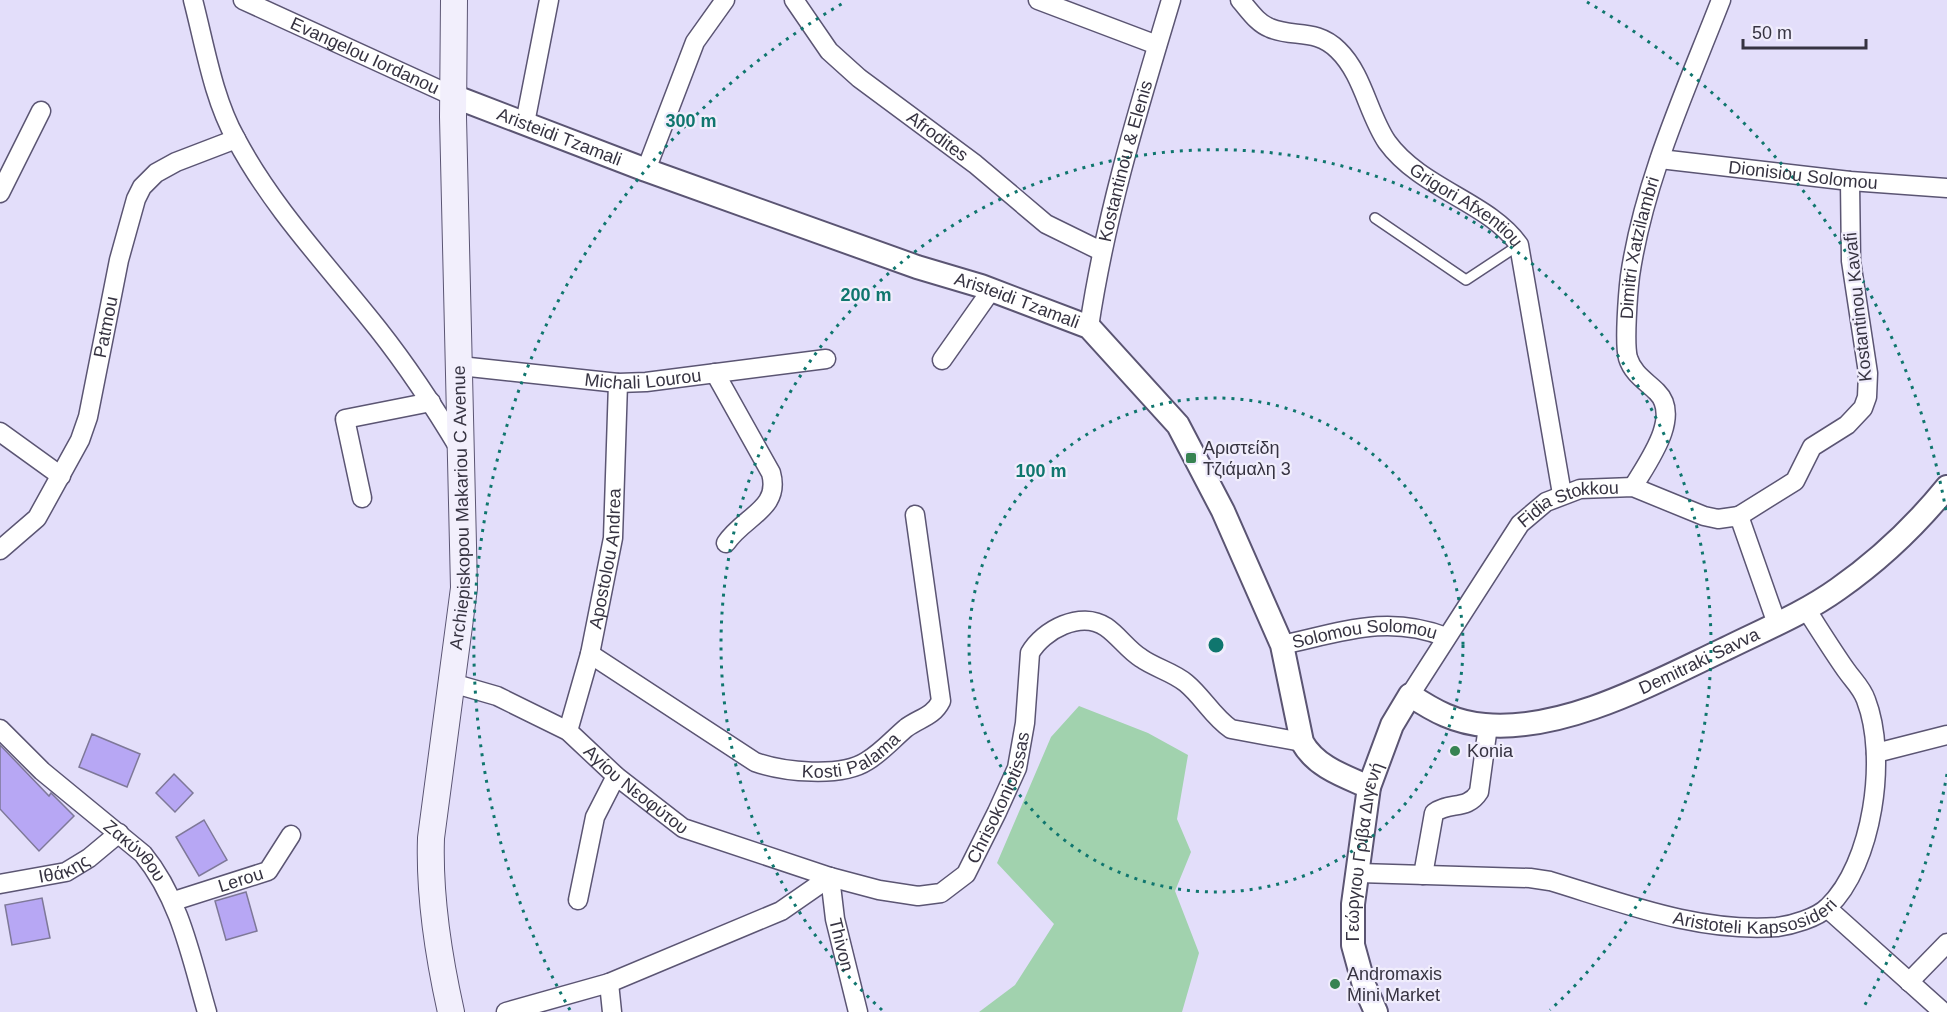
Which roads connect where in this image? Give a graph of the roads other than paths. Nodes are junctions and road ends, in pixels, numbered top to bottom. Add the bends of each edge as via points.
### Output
1 (193, 0) edge
2 (243, 0) edge
3 (454, 0) edge
4 (549, 0) edge
5 (726, 0) edge
6 (794, 0) edge
7 (1038, 0) edge
8 (1171, 0) edge
9 (1240, 0) edge
10 (1721, 0) edge
11 (1157, 45) junction
12 (453, 96) junction
13 (41, 111) dead end
14 (525, 123) junction
15 (236, 139) junction
16 (1660, 159) junction
17 (646, 170) junction
18 (1850, 181) junction
19 (1947, 188) edge
20 (0, 193) edge
21 (1375, 218) dead end
22 (1519, 245) junction
23 (1101, 251) junction
24 (992, 289) junction
25 (1089, 327) junction
26 (826, 359) dead end
27 (942, 360) dead end
28 (460, 366) junction
29 (715, 373) junction
30 (618, 383) junction
31 (431, 402) junction
32 (0, 432) edge
33 (462, 454) junction
34 (61, 476) junction
35 (1633, 487) junction
36 (1947, 487) edge
37 (1562, 494) junction
38 (362, 498) dead end
39 (915, 515) dead end
40 (1739, 516) junction
41 (726, 543) dead end
42 (0, 550) edge
43 (1806, 609) junction
44 (1777, 624) junction
45 (1446, 638) junction
46 (1282, 645) junction
47 (590, 654) junction
48 (452, 683) junction
49 (1410, 695) junction
50 (1488, 726) junction
51 (0, 729) edge
52 (568, 731) junction
53 (1947, 735) edge
54 (1302, 742) junction
55 (1876, 753) junction
56 (615, 776) junction
57 (1369, 787) junction
58 (119, 832) junction
59 (291, 835) dead end
60 (1359, 873) junction
61 (1423, 875) junction
62 (830, 877) junction
63 (0, 884) edge
64 (578, 900) dead end
65 (174, 901) junction
66 (1827, 908) junction
67 (1947, 943) edge
68 (1909, 982) junction
69 (609, 983) junction
70 (207, 1012) edge
71 (452, 1012) edge
72 (506, 1012) edge
73 (612, 1012) edge
74 (858, 1012) edge
75 (1376, 1012) edge
76 (1943, 1012) edge

1 - 15 street via 220,100
2 - 12 street, Evangelou Iordanou
3 - 12 main road, Archiepiskopou Makariou C Avenue
4 - 14 street
5 - 17 street via 695,42
6 - 23 street, Afrodites via 830,51 859,78 975,164 1046,224
7 - 11 street
8 - 11 street, Kostantinou & Elenis
9 - 22 street, Grigori Afxentiou via 1270,29 1312,34 1337,49 1351,68 1388,142 1420,174 1500,224
10 - 16 street, Dimitri Xatzilambri
11 - 23 street, Kostantinou & Elenis
12 - 14 street, Aristeidi Tzamali
12 - 28 main road, Archiepiskopou Makariou C Avenue
13 - 20 street
14 - 17 street, Aristeidi Tzamali
15 - 31 street via 272,194 380,330
15 - 34 street, Patmou via 176,162 142,186 119,260 88,417
16 - 18 street, Dionisiou Solomou
16 - 35 street, Dimitri Xatzilambri via 1638,230 1630,279 1628,357 1633,370 1662,398 1666,415 1652,454
17 - 24 street, Aristeidi Tzamali via 917,267
18 - 19 street, Dionisiou Solomou
18 - 40 street, Kostantinou Kavafi via 1851,261 1868,373 1867,398 1863,408 1846,424 1812,447 1795,481
21 - 22 lane via 1466,280
22 - 37 street, Grigori Afxentiou
23 - 25 street, Kostantinou & Elenis
24 - 25 street, Aristeidi Tzamali
24 - 27 street
25 - 46 street, Aristeidi Tzamali via 1178,425 1223,511
26 - 29 street, Michali Lourou
28 - 30 street, Michali Lourou
28 - 33 main road, Archiepiskopou Makariou C Avenue
29 - 30 street, Michali Lourou
29 - 41 street via 774,484 766,506 740,525
30 - 47 street, Apostolou Andrea via 613,538
31 - 33 street
31 - 38 street via 345,419
32 - 34 street
33 - 48 main road, Archiepiskopou Makariou C Avenue via 464,588
34 - 42 street, Patmou via 37,518
35 - 37 street, Fidia Stokkou via 1597,486
35 - 40 street, Fidia Stokkou via 1704,516
36 - 43 street, Demitraki Savva via 1869,566
37 - 45 street, Fidia Stokkou via 1520,524
39 - 47 street, Kosti Palama via 941,701 933,714 909,726 879,753 855,767 799,772 755,762
40 - 44 street
43 - 44 street, Demitraki Savva
43 - 55 street, Aristoteli Kapsosideri via 1863,693
44 - 50 street, Demitraki Savva via 1686,668 1564,718
45 - 46 street, Solomou Solomou via 1392,624
45 - 49 street, Fidia Stokkou
46 - 54 street, Aristeidi Tzamali
47 - 52 street, Apostolou Andrea
48 - 52 street, Αγίου Νεοφύτου via 497,696
48 - 71 main road, Archiepiskopou Makariou C Avenue via 429,874
49 - 50 street, Demitraki Savva via 1454,719
49 - 57 street, Γεώργιου Γρίβα Διγενή via 1392,725
50 - 61 street via 1479,792 1465,806 1434,813
51 - 58 street, Ζακύνθου via 42,771
52 - 56 street, Αγίου Νεοφύτου
53 - 55 street
54 - 57 street via 1322,764
54 - 62 street, Chrisokoniotissas via 1231,729 1186,682 1138,656 1106,627 1093,622 1065,625 1050,632 1030,653 1017,768 966,874 941,893 918,896
55 - 66 street, Aristoteli Kapsosideri via 1870,822 1860,855
56 - 62 street, Αγίου Νεοφύτου via 683,828
56 - 64 street via 595,817
57 - 60 street, Γεώργιου Γρίβα Διγενή
58 - 63 street, Ιθάκης via 66,872
58 - 65 street, Ζακύνθου via 156,869
59 - 65 street, Lerou via 268,871
60 - 61 street, Aristoteli Kapsosideri
60 - 75 street, Γεώργιου Γρίβα Διγενή via 1353,904 1353,945
61 - 66 street, Aristoteli Kapsosideri via 1550,881 1676,918 1746,927 1779,927
62 - 69 street via 782,911
62 - 74 street, Thivon via 835,919
65 - 70 street, Ζακύνθου
66 - 68 street
67 - 68 street
68 - 76 street
69 - 72 street
69 - 73 street

